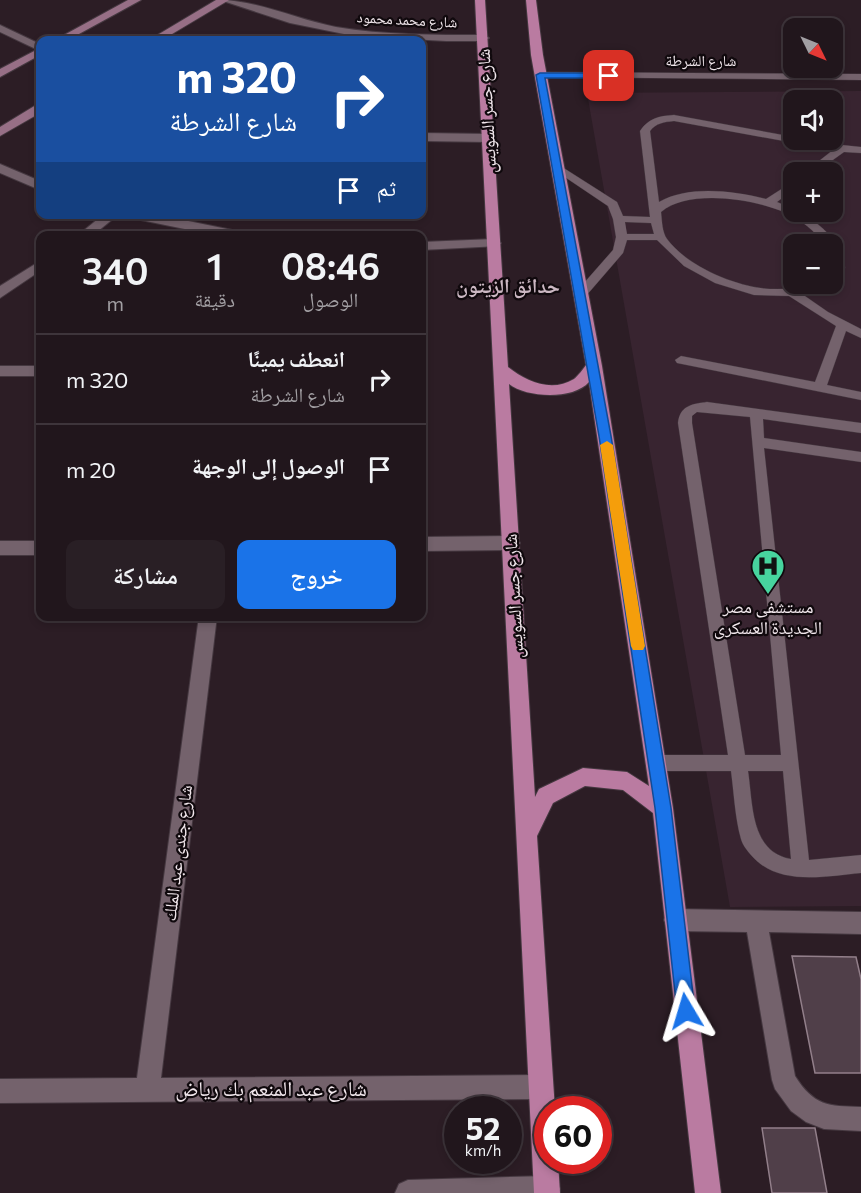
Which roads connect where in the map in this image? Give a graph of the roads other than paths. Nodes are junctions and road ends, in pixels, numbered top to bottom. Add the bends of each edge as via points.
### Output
1 (136, 0) edge
2 (225, 0) edge
3 (480, 0) edge
4 (531, 0) edge
5 (0, 28) edge
6 (68, 36) edge
7 (162, 36) edge
8 (395, 36) edge
9 (426, 37) edge
10 (483, 38) junction
11 (36, 48) edge
12 (36, 52) edge
13 (0, 74) edge
14 (540, 75) junction
15 (861, 77) edge
16 (36, 110) edge
17 (0, 132) edge
18 (426, 137) edge
19 (488, 138) junction
20 (783, 138) edge
21 (843, 149) edge
22 (841, 150) edge
23 (861, 150) edge
24 (824, 162) edge
25 (0, 168) edge
26 (558, 169) junction
27 (36, 184) edge
28 (783, 192) edge
29 (768, 203) junction
30 (656, 215) junction
31 (106, 219) edge
32 (156, 219) edge
33 (619, 219) junction
34 (89, 231) edge
35 (217, 231) edge
36 (821, 234) edge
37 (622, 237) junction
38 (661, 237) junction
39 (494, 243) junction
40 (426, 246) edge
41 (36, 268) edge
42 (0, 293) edge
43 (783, 293) edge
44 (580, 294) junction
45 (794, 294) edge
46 (842, 325) junction
47 (861, 334) edge
48 (681, 360) dead end
49 (594, 366) junction
50 (501, 369) junction
51 (0, 371) edge
52 (36, 371) edge
53 (820, 387) junction
54 (861, 396) edge
55 (756, 414) junction
56 (861, 428) edge
57 (757, 442) junction
58 (861, 457) edge
59 (511, 543) junction
60 (426, 544) edge
61 (0, 548) edge
62 (36, 548) edge
63 (207, 621) edge
64 (789, 762) junction
65 (656, 763) junction
66 (737, 763) junction
67 (663, 808) junction
68 (528, 833) junction
69 (861, 864) edge
70 (801, 868) junction
71 (675, 920) junction
72 (756, 921) junction
73 (861, 923) edge
74 (541, 1087) junction
75 (147, 1090) junction
76 (0, 1091) edge
77 (861, 1119) edge
78 (547, 1191) edge
79 (408, 1193) edge
80 (708, 1193) edge

1 - 6 main road
2 - 7 main road
2 - 8 street, شارع محمد محمود via 276,17 338,30
3 - 10 main road, شارع جسر السويس
4 - 14 main road
5 - 11 street
9 - 10 street, شارع محمد محمود
10 - 19 main road, شارع جسر السويس
12 - 13 main road
14 - 15 lane, شارع الشرطة
14 - 26 main road
16 - 17 main road
18 - 19 street
19 - 39 main road, شارع جسر السويس
20 - 30 lane via 690,120 661,119 650,124 645,131
21 - 23 lane
22 - 24 lane
25 - 27 street
26 - 33 lane via 613,204
26 - 44 main road
28 - 29 lane
29 - 30 lane via 744,197 696,196 663,203
29 - 36 lane via 791,211
30 - 33 lane
30 - 38 lane
31 - 34 street
32 - 35 street
33 - 37 lane
37 - 38 lane
37 - 44 lane via 620,251
38 - 43 lane via 677,255 728,285
39 - 40 street
39 - 50 main road, شارع جسر السويس
41 - 42 street
44 - 49 main road
45 - 46 lane
46 - 47 lane
46 - 53 lane
48 - 53 lane
49 - 50 main road via 579,383 551,391 521,385
49 - 65 main road
50 - 59 main road, شارع جسر السويس
51 - 52 street
53 - 54 lane
55 - 56 lane
55 - 57 lane
55 - 66 lane via 694,408 686,414 685,423
57 - 58 lane
57 - 64 lane
59 - 60 street
59 - 68 main road, شارع جسر السويس
61 - 62 street
63 - 75 street, شارع جندى عبد الملك
64 - 66 lane
64 - 70 lane
65 - 66 lane
65 - 67 main road
66 - 70 lane via 750,840 771,863
67 - 68 main road via 627,781 583,777 546,796
67 - 71 main road
68 - 74 main road, شارع جسر السويس
69 - 70 lane
71 - 72 street
71 - 80 main road
72 - 73 street
72 - 77 street via 784,1080 796,1101 815,1115
74 - 75 street, شارع عبد المنعم بك رياض
74 - 78 main road, شارع جسر السويس
75 - 76 street, شارع عبد المنعم بك رياض
78 - 79 street

